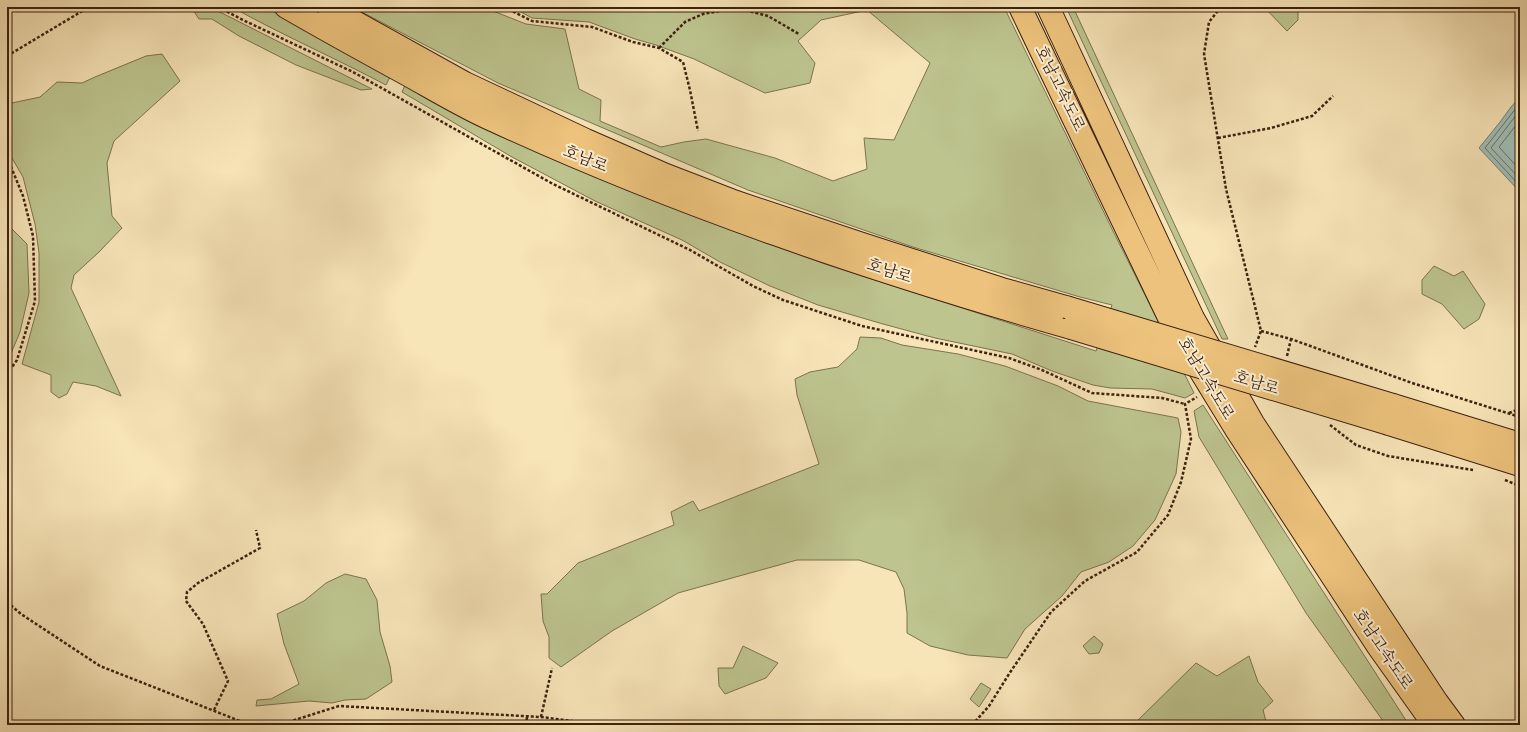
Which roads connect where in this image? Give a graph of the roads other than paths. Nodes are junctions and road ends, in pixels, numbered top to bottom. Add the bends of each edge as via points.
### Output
1 (286, 7) edge
2 (328, 7) edge
3 (1020, 7) edge
4 (1048, 7) edge
5 (1068, 317) junction
6 (1391, 414) junction
7 (1520, 444) edge
8 (1520, 464) edge
9 (1434, 725) edge
10 (1454, 725) edge

1 - 5 highway, 호남로 via 486,118 736,220 981,302
2 - 5 highway, 호남로 via 465,83 666,175 736,202 1002,289
3 - 9 highway, 호남고속도로 via 1174,328 1237,432 1372,638
4 - 10 highway, 호남고속도로 via 1200,331 1253,423
5 - 6 highway, 호남로, bridge
6 - 7 highway, 호남로
6 - 8 highway, 호남로

